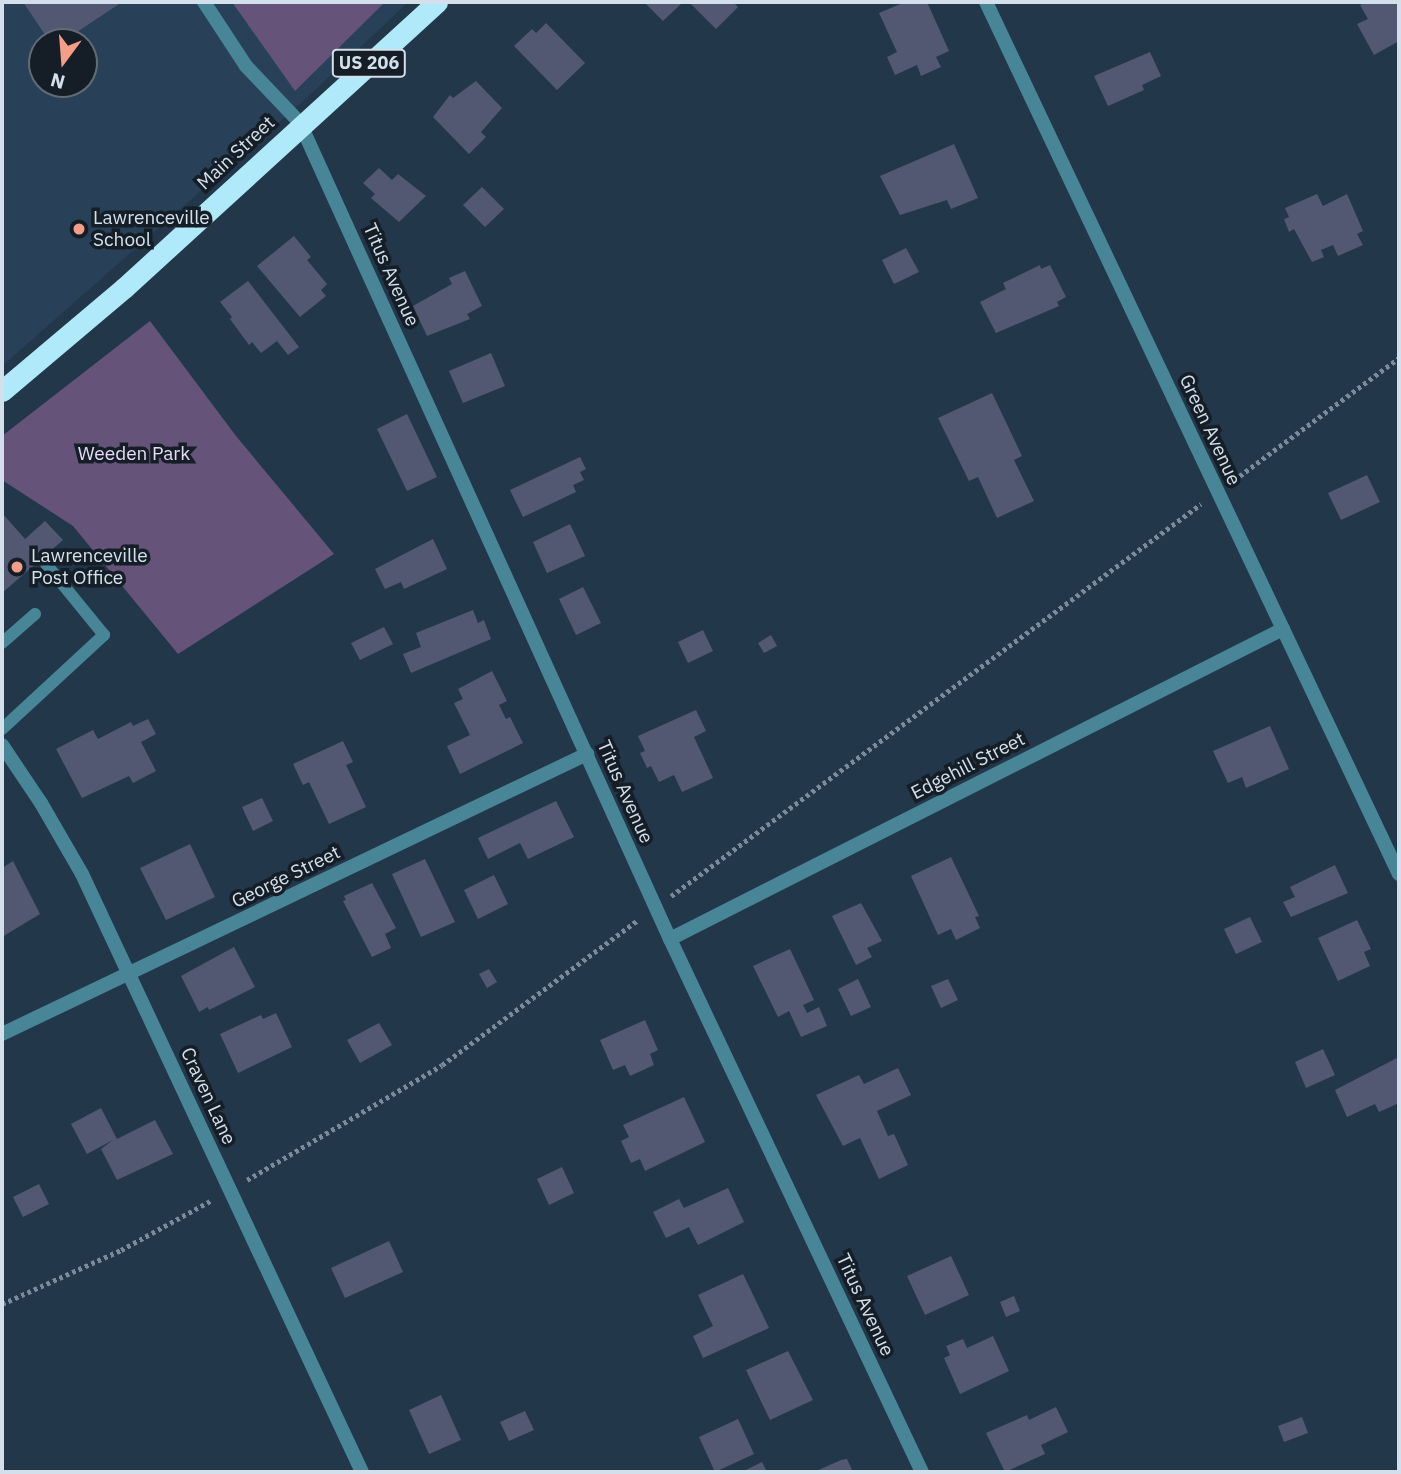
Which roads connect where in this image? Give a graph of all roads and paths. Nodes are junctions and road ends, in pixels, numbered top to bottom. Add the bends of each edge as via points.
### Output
1 (204, 2) edge
2 (436, 2) edge
3 (986, 2) edge
4 (300, 123) junction
5 (1399, 358) edge
6 (2, 391) edge
7 (1218, 492) junction
8 (46, 565) dead end
9 (36, 614) dead end
10 (1283, 629) junction
11 (2, 643) edge
12 (2, 729) edge
13 (2, 744) edge
14 (587, 754) junction
15 (1399, 874) edge
16 (656, 907) junction
17 (670, 939) junction
18 (130, 973) junction
19 (2, 1034) edge
20 (230, 1189) junction
21 (2, 1304) edge
22 (362, 1472) edge
23 (922, 1472) edge

1 - 4 street, Titus Avenue via 246,66
2 - 4 highway, Main Street / US 206
3 - 7 street, Green Avenue
4 - 6 highway, Main Street / US 206 via 124,288
4 - 14 street, Titus Avenue
5 - 7 path
7 - 10 street, Green Avenue
7 - 16 path
8 - 12 lane via 104,635
9 - 11 lane
10 - 15 street, Green Avenue
10 - 17 street, Edgehill Street
13 - 18 street, Craven Lane via 82,874
14 - 16 street, Titus Avenue
14 - 18 street, George Street
16 - 17 street, Titus Avenue
16 - 20 path via 443,1065
17 - 23 street, Titus Avenue
18 - 19 street, George Street
18 - 20 street, Craven Lane
20 - 21 path via 121,1250
20 - 22 street, Craven Lane

